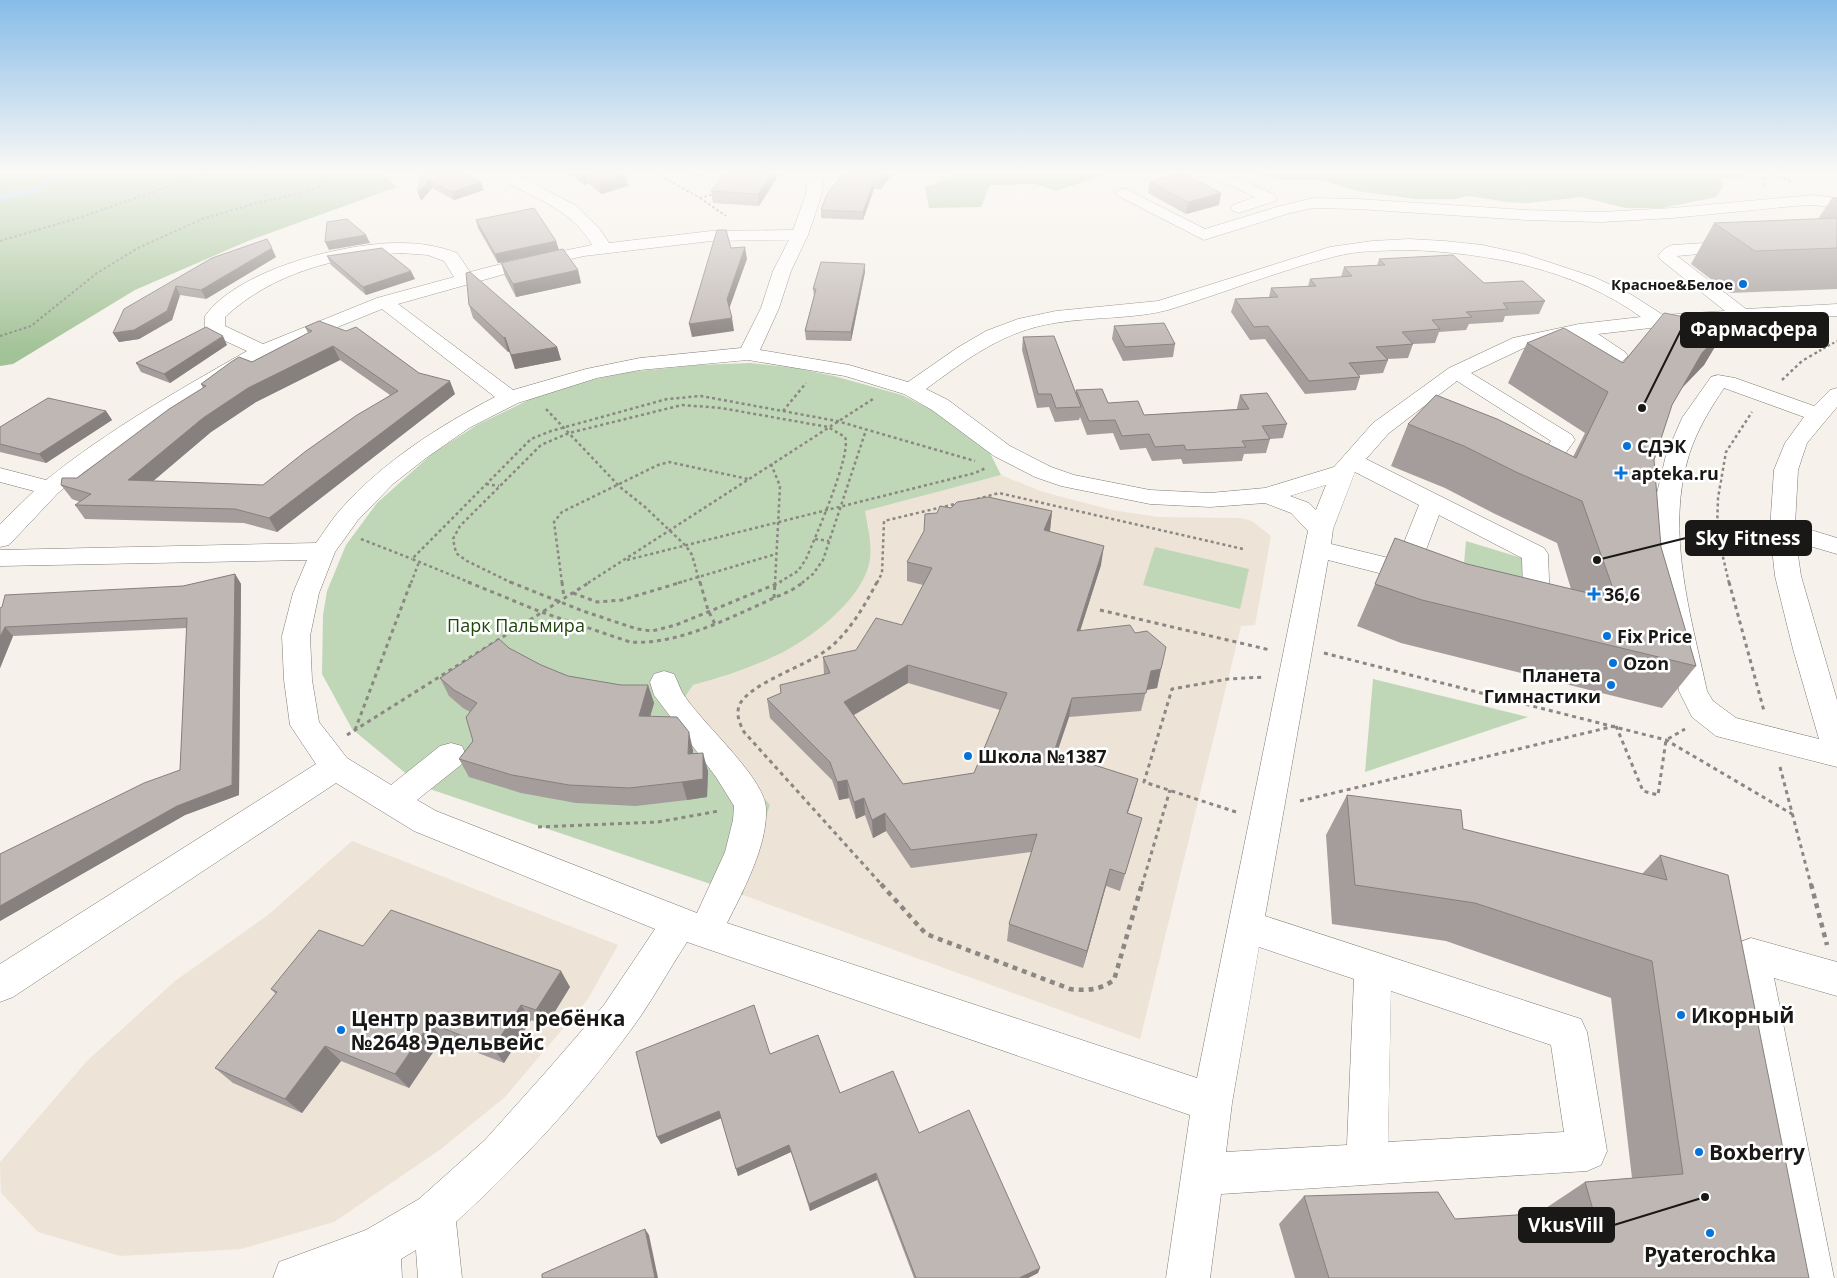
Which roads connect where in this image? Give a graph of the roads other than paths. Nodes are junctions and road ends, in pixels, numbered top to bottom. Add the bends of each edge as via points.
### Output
1 (593, 233) edge
2 (1200, 233) edge
3 (1211, 233) edge
4 (800, 235) joint
5 (1751, 246) edge
6 (603, 248) junction
7 (465, 278) junction
8 (384, 302) junction
9 (1837, 310) edge
10 (1804, 313) junction
11 (1742, 314) junction
12 (1837, 318) edge
13 (1659, 321) junction
14 (1579, 330) junction
15 (1520, 342) junction
16 (262, 351) junction
17 (748, 354) junction
18 (1546, 357) edge
19 (1456, 372) junction
20 (1572, 372) edge
21 (904, 387) junction
22 (520, 394) junction
23 (1837, 394) edge
24 (1818, 415) junction
25 (1510, 462) edge
26 (1347, 467) junction
27 (0, 475) edge
28 (50, 488) junction
29 (1267, 495) junction
30 (1432, 502) junction
31 (1782, 530) junction
32 (0, 539) edge
33 (1319, 539) junction
34 (331, 540) junction
35 (1837, 546) edge
36 (0, 558) edge
37 (1405, 571) junction
38 (1443, 581) edge
39 (1499, 595) edge
40 (664, 682) dead end
41 (1827, 682) edge
42 (1837, 746) edge
43 (1837, 754) edge
44 (451, 755) dead end
45 (330, 758) junction
46 (392, 802) junction
47 (1246, 926) junction
48 (692, 928) junction
49 (1373, 967) junction
50 (1836, 978) edge
51 (0, 985) edge
52 (1212, 1103) junction
53 (1367, 1164) junction
54 (1202, 1174) junction
55 (434, 1214) junction
56 (379, 1263) edge
57 (295, 1278) edge
58 (440, 1278) edge
59 (1188, 1278) edge
60 (1812, 1278) edge

1 - 6 street
2 - 3 street
4 - 6 street via 711,236
4 - 17 street
5 - 11 street via 1673,250 1667,256
6 - 7 street
7 - 8 street
7 - 16 street via 451,257 420,248 351,253 282,272 242,293 214,316 215,329
8 - 16 street
8 - 22 street
9 - 10 street
10 - 11 street
10 - 12 street
11 - 13 street
13 - 14 street
13 - 21 street via 1623,296 1523,259 1490,252 1405,244 1366,245 1336,251 1160,306 1024,323 978,343
14 - 15 street
14 - 20 street via 1618,356 1589,382
15 - 18 street
15 - 19 street
16 - 28 street via 156,412
17 - 21 street via 820,365
17 - 22 street via 640,364 593,373
19 - 25 street via 1497,407 1564,440 1537,473
19 - 26 street via 1409,422 1381,428
21 - 29 street via 940,405 1003,462 1150,497 1210,500
22 - 34 street via 461,423 418,452 350,514
23 - 24 street
24 - 31 street via 1796,443 1786,470
24 - 43 street via 1765,394 1718,381 1683,440 1670,485 1666,525 1669,569 1693,692 1702,709 1726,728
26 - 29 street
26 - 30 street
26 - 33 street
27 - 28 street
28 - 32 street
29 - 33 street via 1300,508
30 - 37 street
30 - 39 street via 1535,554 1537,605
31 - 35 street
31 - 41 street via 1788,576
33 - 37 street
33 - 47 street
34 - 36 street
34 - 45 street via 306,593 296,636 305,725
37 - 38 street
40 - 48 street via 668,695 731,774 750,804 748,830 726,890
41 - 42 street
44 - 46 street
45 - 46 street
45 - 51 street
46 - 48 street via 425,820
47 - 49 street
47 - 52 street
48 - 52 street
48 - 55 street via 499,1154
49 - 53 street
49 - 53 street via 1568,1032 1587,1151
50 - 60 street via 1751,955
52 - 54 street
53 - 54 street
54 - 59 street
55 - 56 street
55 - 58 street
56 - 57 street

